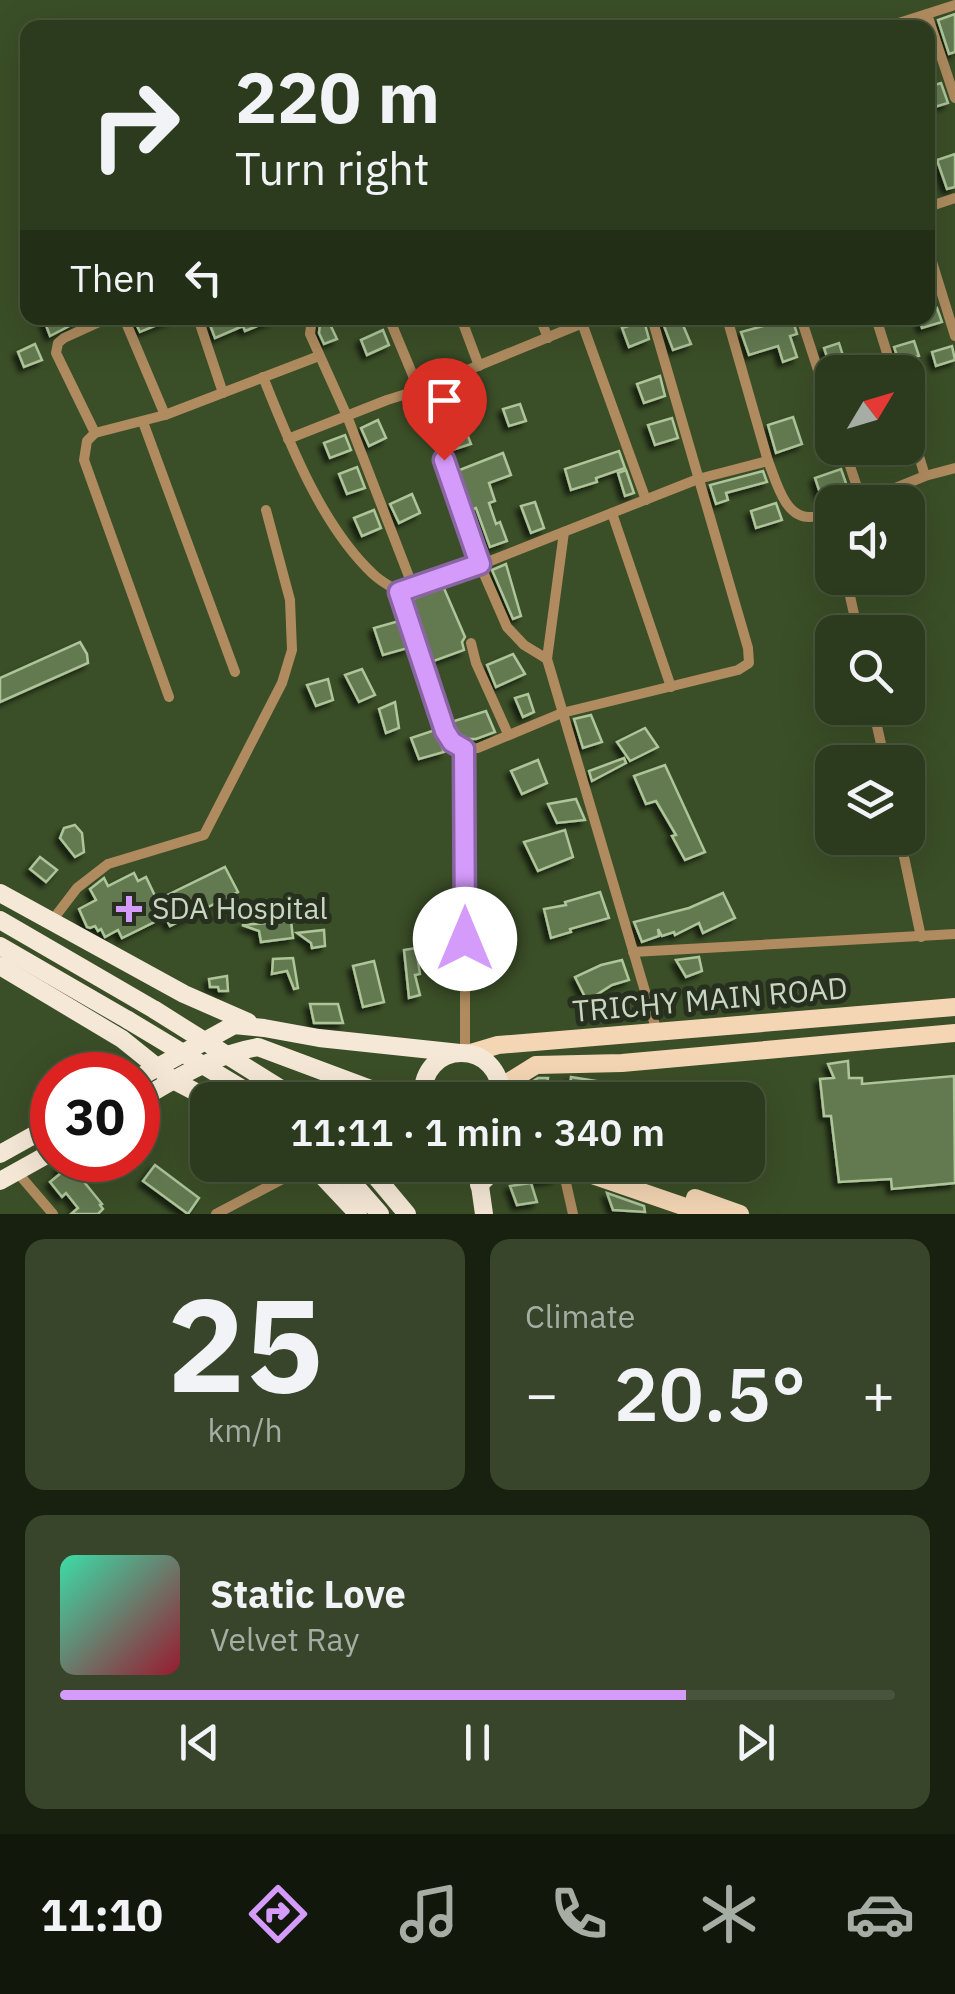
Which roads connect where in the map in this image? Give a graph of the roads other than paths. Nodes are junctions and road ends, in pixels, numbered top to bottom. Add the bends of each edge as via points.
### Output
1 (955, 5) edge
2 (927, 14) junction
3 (909, 20) edge
4 (929, 20) edge
5 (935, 38) edge
6 (955, 98) edge
7 (935, 272) edge
8 (93, 325) edge
9 (127, 325) edge
10 (200, 325) edge
11 (311, 325) edge
12 (392, 325) edge
13 (465, 325) edge
14 (543, 325) edge
15 (576, 325) edge
16 (583, 325) edge
17 (654, 325) edge
18 (729, 325) edge
19 (803, 325) edge
20 (878, 325) edge
21 (955, 336) edge
22 (548, 338) junction
23 (888, 355) edge
24 (320, 356) junction
25 (815, 361) edge
26 (480, 366) junction
27 (263, 377) junction
28 (419, 390) junction
29 (223, 392) junction
30 (165, 414) junction
31 (347, 416) junction
32 (143, 422) junction
33 (94, 434) junction
34 (288, 439) junction
35 (768, 461) junction
36 (922, 465) edge
37 (955, 468) edge
38 (925, 476) junction
39 (698, 480) junction
40 (903, 485) edge
41 (646, 500) junction
42 (266, 510) dead end
43 (612, 513) junction
44 (815, 516) edge
45 (564, 532) junction
46 (480, 564) junction
47 (413, 587) junction
48 (399, 592) junction
49 (471, 642) dead end
50 (546, 659) junction
51 (236, 672) dead end
52 (670, 687) junction
53 (169, 697) dead end
54 (562, 713) junction
55 (508, 734) junction
56 (464, 749) junction
57 (904, 855) edge
58 (0, 894) edge
59 (0, 920) edge
60 (51, 922) junction
61 (955, 934) edge
62 (921, 937) junction
63 (0, 946) edge
64 (633, 952) junction
65 (0, 966) edge
66 (955, 1007) edge
67 (264, 1028) junction
68 (658, 1033) junction
69 (955, 1033) edge
70 (122, 1039) junction
71 (130, 1052) edge
72 (138, 1052) edge
73 (465, 1053) junction
74 (160, 1064) edge
75 (160, 1069) edge
76 (174, 1080) junction
77 (231, 1082) edge
78 (268, 1082) edge
79 (351, 1082) edge
80 (424, 1082) edge
81 (497, 1082) edge
82 (517, 1082) edge
83 (160, 1088) edge
84 (190, 1089) edge
85 (160, 1094) edge
86 (190, 1094) edge
87 (30, 1137) edge
88 (0, 1154) edge
89 (9, 1177) edge
90 (277, 1182) edge
91 (327, 1182) edge
92 (352, 1182) edge
93 (380, 1182) edge
94 (479, 1182) edge
95 (482, 1182) edge
96 (566, 1182) edge
97 (607, 1182) edge
98 (652, 1182) edge
99 (479, 1185) junction
100 (54, 1214) edge
101 (216, 1214) edge
102 (358, 1214) edge
103 (380, 1214) edge
104 (407, 1214) edge
105 (484, 1214) edge
106 (573, 1214) edge
107 (706, 1214) edge
108 (740, 1214) edge

1 - 2 street
2 - 3 street
2 - 4 street
5 - 6 street
7 - 21 street
8 - 33 street via 64,338 56,353
9 - 30 street
10 - 29 street
11 - 24 street
12 - 28 street
13 - 26 street
14 - 22 street
15 - 22 street
16 - 41 street
17 - 39 street
18 - 35 street
19 - 25 street
20 - 23 street
22 - 26 street
24 - 27 street
24 - 31 street
26 - 28 street
27 - 29 street
27 - 34 street
28 - 31 street
28 - 46 street
29 - 30 street
30 - 32 street
31 - 34 street
31 - 47 street
32 - 33 street
32 - 51 street
33 - 53 street via 84,460
34 - 48 street via 350,548
35 - 39 street
35 - 44 street via 787,504 796,514
36 - 38 street
37 - 38 street
38 - 40 street
39 - 41 street
39 - 52 street via 749,663
41 - 43 street
42 - 60 street via 290,600 292,650 282,683 204,835 108,864 77,888
43 - 45 street
43 - 52 street
45 - 46 street
45 - 50 street
46 - 47 street
46 - 50 street via 508,627
47 - 48 street
48 - 56 street via 445,731
49 - 55 street
50 - 54 street
52 - 54 street
54 - 55 street
54 - 64 street
55 - 56 street
56 - 73 street
57 - 62 street
58 - 60 highway
59 - 78 highway, bridge
60 - 67 highway via 184,994
61 - 62 street
62 - 64 street
63 - 77 highway, bridge
64 - 68 street
65 - 70 highway
66 - 68 main road, TRICHY MAIN ROAD
67 - 73 highway
67 - 74 highway via 234,1026
68 - 73 main road, TRICHY MAIN ROAD
69 - 82 main road via 536,1065
70 - 71 highway
70 - 72 highway
73 - 80 highway via 436,1062
73 - 81 highway via 491,1065
75 - 76 highway
76 - 79 highway via 234,1051 258,1048
76 - 83 highway
76 - 84 highway
85 - 86 highway
87 - 88 highway
89 - 100 street
90 - 101 street
91 - 102 highway
92 - 103 highway
93 - 104 highway
94 - 99 highway
95 - 99 highway
96 - 106 street
97 - 107 main road
98 - 108 main road
99 - 105 highway

